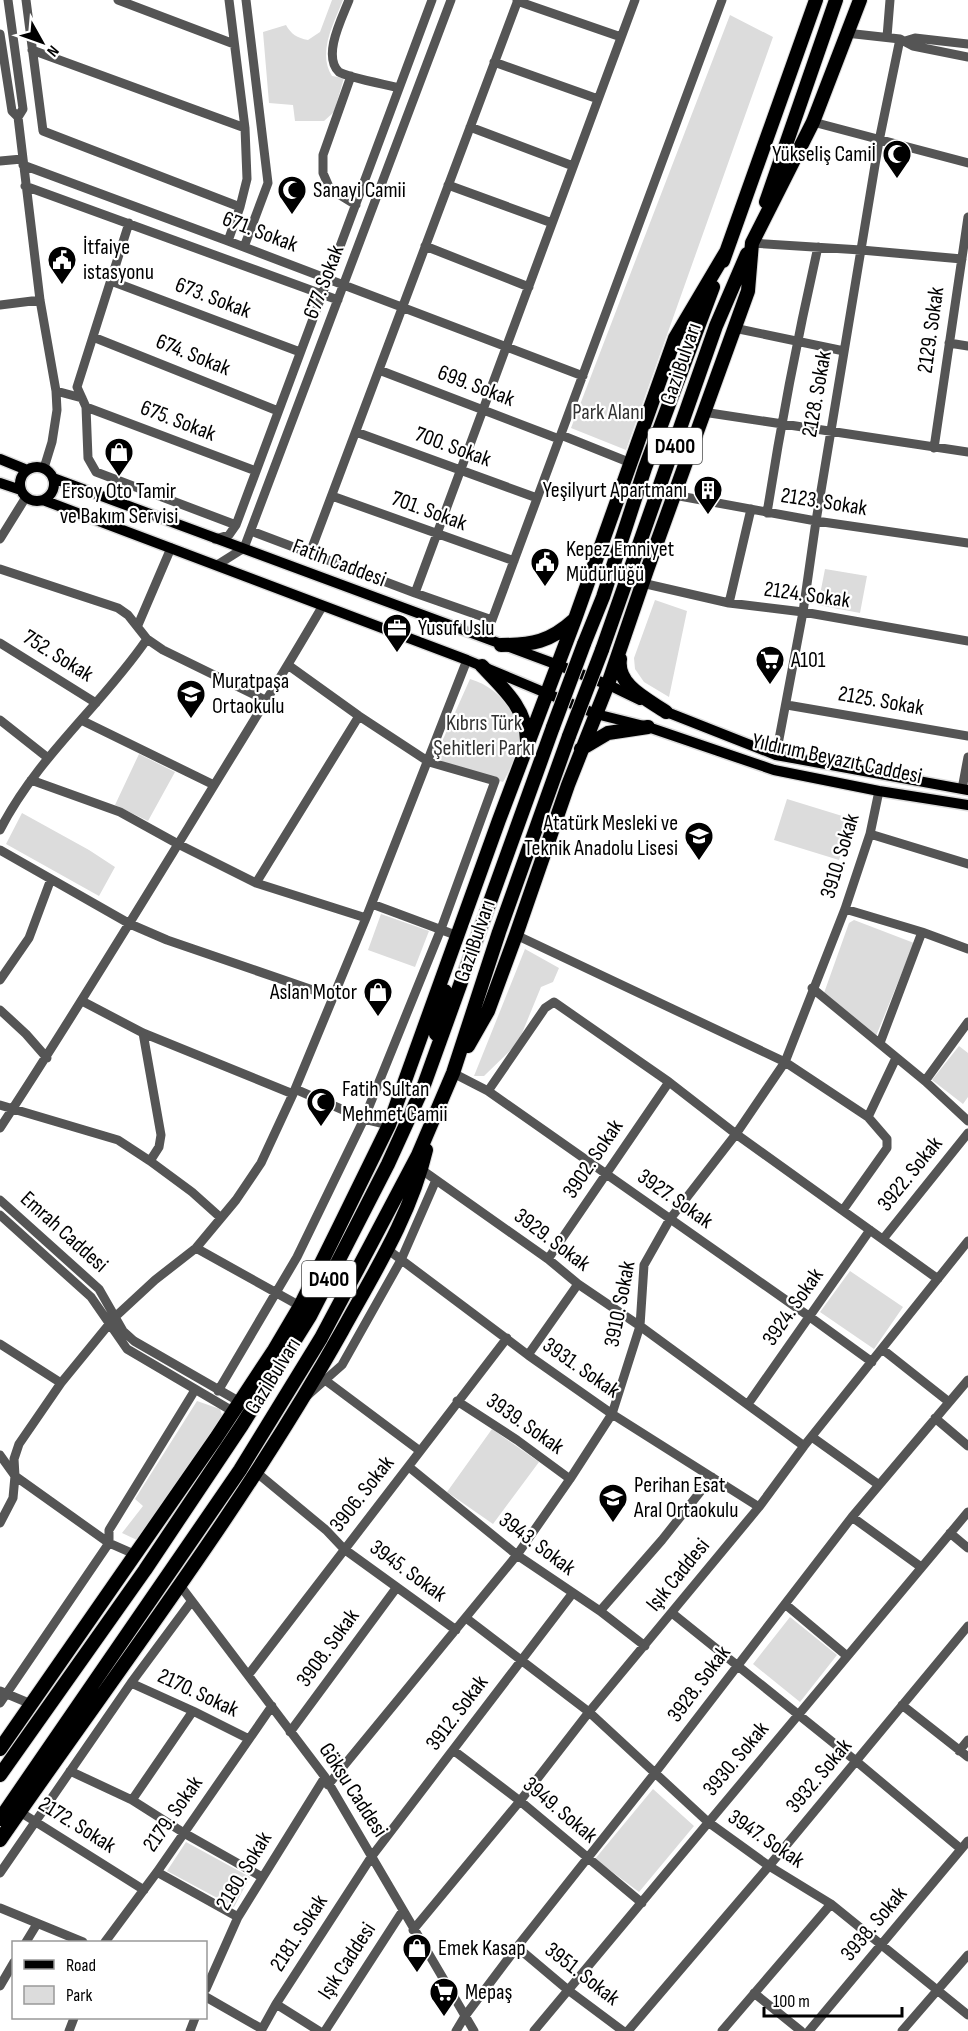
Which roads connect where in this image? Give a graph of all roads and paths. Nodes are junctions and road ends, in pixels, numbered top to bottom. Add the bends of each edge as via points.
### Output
1 (8, 0) edge
2 (26, 0) edge
3 (118, 0) edge
4 (229, 0) edge
5 (246, 0) edge
6 (349, 0) edge
7 (432, 0) edge
8 (451, 0) edge
9 (518, 0) edge
10 (635, 0) edge
11 (722, 0) edge
12 (816, 0) edge
13 (836, 0) edge
14 (860, 0) edge
15 (890, 0) edge
16 (846, 33) junction
17 (0, 34) edge
18 (621, 37) junction
19 (887, 37) junction
20 (902, 40) junction
21 (234, 44) junction
22 (968, 44) edge
23 (32, 50) junction
24 (968, 57) edge
25 (495, 62) junction
26 (351, 76) junction
27 (399, 88) junction
28 (598, 99) junction
29 (18, 117) junction
30 (813, 122) junction
31 (470, 127) junction
32 (245, 128) junction
33 (879, 141) junction
34 (0, 161) edge
35 (22, 162) junction
36 (968, 163) edge
37 (573, 166) junction
38 (448, 185) junction
39 (25, 186) junction
40 (356, 205) junction
41 (240, 207) junction
42 (968, 217) edge
43 (129, 223) junction
44 (552, 223) junction
45 (228, 241) junction
46 (752, 243) junction
47 (425, 246) junction
48 (244, 247) junction
49 (818, 247) junction
50 (861, 250) junction
51 (726, 252) junction
52 (964, 254) edge
53 (328, 279) junction
54 (111, 281) junction
55 (344, 285) junction
56 (529, 287) junction
57 (322, 293) junction
58 (40, 300) junction
59 (338, 300) junction
60 (0, 305) edge
61 (402, 308) junction
62 (734, 328) junction
63 (93, 337) junction
64 (796, 342) junction
65 (949, 343) junction
66 (968, 346) edge
67 (506, 347) junction
68 (844, 351) junction
69 (300, 352) junction
70 (379, 370) junction
71 (583, 376) junction
72 (56, 392) junction
73 (84, 403) junction
74 (483, 409) junction
75 (278, 411) junction
76 (703, 412) junction
77 (780, 425) junction
78 (831, 430) junction
79 (356, 432) junction
80 (560, 437) junction
81 (934, 448) junction
82 (968, 452) edge
83 (0, 459) edge
84 (631, 463) junction
85 (44, 468) junction
86 (27, 470) junction
87 (256, 471) junction
88 (460, 471) junction
89 (53, 478) junction
90 (0, 483) edge
91 (23, 494) junction
92 (674, 495) junction
93 (332, 496) junction
94 (537, 498) junction
95 (43, 500) junction
96 (750, 509) junction
97 (767, 513) junction
98 (816, 521) junction
99 (236, 525) junction
100 (251, 531) junction
101 (437, 534) junction
102 (0, 539) edge
103 (215, 539) junction
104 (968, 543) edge
105 (171, 548) junction
106 (244, 548) junction
107 (310, 553) junction
108 (514, 561) junction
109 (217, 565) junction
110 (0, 569) edge
111 (642, 583) junction
112 (415, 593) junction
113 (729, 603) junction
114 (322, 607) junction
115 (804, 612) junction
116 (575, 619) junction
117 (138, 625) junction
118 (147, 639) junction
119 (622, 641) junction
120 (968, 641) edge
121 (0, 643) edge
122 (501, 645) junction
123 (467, 660) junction
124 (288, 665) junction
125 (558, 665) junction
126 (482, 666) junction
127 (610, 685) junction
128 (547, 693) junction
129 (267, 701) junction
130 (96, 703) junction
131 (787, 705) junction
132 (666, 712) junction
133 (596, 714) junction
134 (359, 716) junction
135 (0, 720) edge
136 (81, 720) junction
137 (648, 726) junction
138 (968, 736) edge
139 (527, 747) junction
140 (581, 749) junction
141 (776, 755) junction
142 (968, 757) edge
143 (48, 758) junction
144 (429, 762) junction
145 (31, 780) junction
146 (214, 785) junction
147 (965, 789) edge
148 (879, 790) junction
149 (968, 805) edge
150 (1, 827) edge
151 (870, 834) junction
152 (178, 844) junction
153 (0, 850) edge
154 (968, 864) edge
155 (51, 879) junction
156 (256, 883) junction
157 (372, 904) junction
158 (845, 909) junction
159 (366, 918) junction
160 (130, 924) junction
161 (441, 929) junction
162 (922, 932) junction
163 (516, 935) junction
164 (458, 936) junction
165 (968, 949) edge
166 (0, 980) edge
167 (812, 988) junction
168 (333, 998) junction
169 (82, 1001) junction
170 (0, 1011) edge
171 (968, 1023) edge
172 (143, 1033) junction
173 (880, 1043) junction
174 (47, 1058) junction
175 (896, 1059) junction
176 (785, 1062) junction
177 (453, 1073) junction
178 (925, 1081) junction
179 (669, 1082) junction
180 (424, 1085) junction
181 (294, 1091) junction
182 (488, 1091) junction
183 (0, 1105) edge
184 (968, 1105) edge
185 (12, 1110) junction
186 (435, 1116) junction
187 (868, 1117) junction
188 (965, 1118) edge
189 (364, 1119) junction
190 (389, 1125) junction
191 (0, 1128) edge
192 (968, 1133) edge
193 (736, 1134) junction
194 (150, 1161) junction
195 (422, 1170) junction
196 (607, 1174) junction
197 (436, 1180) junction
198 (0, 1200) edge
199 (843, 1210) junction
200 (0, 1215) edge
201 (221, 1218) junction
202 (670, 1219) junction
203 (870, 1230) junction
204 (883, 1239) junction
205 (968, 1240) edge
206 (196, 1248) junction
207 (387, 1250) junction
208 (548, 1259) junction
209 (401, 1260) junction
210 (938, 1279) junction
211 (578, 1284) junction
212 (277, 1294) junction
213 (300, 1306) junction
214 (810, 1317) junction
215 (112, 1321) junction
216 (640, 1326) junction
217 (507, 1338) junction
218 (0, 1344) edge
219 (882, 1349) junction
220 (528, 1354) junction
221 (872, 1362) junction
222 (325, 1380) junction
223 (968, 1380) edge
224 (61, 1383) junction
225 (195, 1390) junction
226 (218, 1391) junction
227 (303, 1399) junction
228 (457, 1401) junction
229 (949, 1402) junction
230 (748, 1404) junction
231 (237, 1407) junction
232 (612, 1414) junction
233 (935, 1418) junction
234 (812, 1437) junction
235 (804, 1446) junction
236 (968, 1446) edge
237 (420, 1451) junction
238 (0, 1455) edge
239 (410, 1467) junction
240 (256, 1472) junction
241 (15, 1476) junction
242 (712, 1477) junction
243 (570, 1479) junction
244 (879, 1485) junction
245 (759, 1507) junction
246 (968, 1512) edge
247 (852, 1517) junction
248 (0, 1523) edge
249 (951, 1533) junction
250 (109, 1543) junction
251 (968, 1548) edge
252 (344, 1549) junction
253 (134, 1554) junction
254 (517, 1555) junction
255 (921, 1567) junction
256 (179, 1584) junction
257 (397, 1587) junction
258 (572, 1594) junction
259 (191, 1602) junction
260 (785, 1604) junction
261 (600, 1611) junction
262 (672, 1613) junction
263 (466, 1618) junction
264 (968, 1626) edge
265 (456, 1630) junction
266 (645, 1646) junction
267 (847, 1656) junction
268 (521, 1661) junction
269 (738, 1665) junction
270 (249, 1674) junction
271 (131, 1683) junction
272 (3, 1692) edge
273 (0, 1702) edge
274 (31, 1704) junction
275 (902, 1705) junction
276 (272, 1706) junction
277 (194, 1711) junction
278 (589, 1712) junction
279 (797, 1715) junction
280 (290, 1732) junction
281 (249, 1739) junction
282 (968, 1740) edge
283 (0, 1749) edge
284 (453, 1750) junction
285 (959, 1751) junction
286 (968, 1757) edge
287 (856, 1761) junction
288 (70, 1771) junction
289 (655, 1773) junction
290 (0, 1775) edge
291 (327, 1781) junction
292 (132, 1800) junction
293 (520, 1801) junction
294 (20, 1812) junction
295 (0, 1819) edge
296 (36, 1822) junction
297 (708, 1822) junction
298 (184, 1833) junction
299 (0, 1840) edge
300 (968, 1841) edge
301 (961, 1849) junction
302 (372, 1857) junction
303 (587, 1858) junction
304 (769, 1866) junction
305 (158, 1872) junction
306 (0, 1873) edge
307 (262, 1876) junction
308 (144, 1890) junction
309 (642, 1903) junction
310 (831, 1904) junction
311 (0, 1908) edge
312 (402, 1912) junction
313 (238, 1917) junction
314 (37, 1924) junction
315 (413, 1930) junction
316 (27, 1941) edge
317 (80, 1941) edge
318 (106, 1941) edge
319 (881, 1946) junction
320 (517, 1947) junction
321 (968, 1955) edge
322 (12, 1965) edge
323 (0, 1986) edge
324 (207, 1987) edge
325 (568, 1990) junction
326 (937, 1990) junction
327 (754, 1993) junction
328 (207, 1998) edge
329 (276, 2004) junction
330 (968, 2014) edge
331 (465, 2016) junction
332 (261, 2030) edge
333 (320, 2031) edge
334 (325, 2031) edge
335 (456, 2031) edge
336 (474, 2031) edge
337 (534, 2031) edge
338 (623, 2031) edge
339 (628, 2031) edge
340 (722, 2031) edge
341 (801, 2031) edge
342 (809, 2031) edge
343 (902, 2031) edge

1 - 29 street via 23,109
2 - 23 street
3 - 21 street
4 - 21 street
5 - 48 street via 268,183
6 - 26 street via 333,43 333,62 340,73
7 - 27 street, 677. Sokak
8 - 55 street, 677. Sokak
9 - 18 street
9 - 25 street
10 - 18 street
11 - 71 street
12 - 51 highway, Gazi Bulvarı / D400
13 - 46 highway, Gazi Bulvarı / D400
14 - 16 highway
15 - 19 street
16 - 19 street
16 - 30 highway
17 - 29 street via 12,111
18 - 28 street
19 - 20 street
20 - 22 street
20 - 24 street via 913,46
20 - 33 street, 2128. Sokak
21 - 32 street
23 - 32 street
23 - 41 street via 43,131
25 - 28 street
25 - 31 street
26 - 27 street
26 - 40 street via 323,155 323,173 330,189
27 - 40 street, 677. Sokak
28 - 37 street
29 - 35 street
30 - 33 street
30 - 46 highway
31 - 37 street
31 - 38 street
32 - 41 street via 247,179
33 - 36 street
33 - 50 street, 2128. Sokak
34 - 35 street
35 - 39 street
35 - 45 street, 671. Sokak
37 - 44 street
38 - 44 street
38 - 47 street
39 - 43 street, 671. Sokak
39 - 58 street
40 - 53 street, 677. Sokak
41 - 45 street
42 - 52 street, 2129. Sokak
43 - 54 street
43 - 57 street, 671. Sokak
44 - 56 street
45 - 48 street, 671. Sokak
46 - 49 street
46 - 62 highway via 748,291
46 - 177 highway, Gazi Bulvarı / D400, bridge via 716,326 499,932
47 - 56 street
47 - 61 street
48 - 53 street, 671. Sokak
49 - 50 street
49 - 64 street
50 - 52 street
50 - 68 street, 2128. Sokak
51 - 84 highway via 675,338
51 - 180 highway, Gazi Bulvarı / D400, bridge
52 - 65 street, 2129. Sokak
53 - 55 street, 671. Sokak
53 - 57 street, 677. Sokak
54 - 63 street
54 - 69 street, 673. Sokak
55 - 59 street, 677. Sokak
55 - 61 street, 671. Sokak
56 - 67 street
57 - 59 street, 671. Sokak
57 - 69 street, 677. Sokak
58 - 60 street
58 - 72 street
59 - 100 street, 677. Sokak
61 - 67 street, 671. Sokak
61 - 70 street
62 - 64 street
62 - 76 highway
63 - 73 street via 77,387
63 - 75 street, 674. Sokak
64 - 68 street
64 - 77 street
65 - 66 street
65 - 81 street, 2129. Sokak
67 - 71 street, 671. Sokak
67 - 74 street
68 - 78 street, 2128. Sokak
69 - 75 street, 677. Sokak
70 - 74 street, 699. Sokak
70 - 79 street
71 - 80 street
72 - 73 street, 675. Sokak
72 - 85 street via 52,442
73 - 87 street, 675. Sokak
73 - 99 street via 88,458 96,472
74 - 80 street, 699. Sokak
74 - 88 street
75 - 87 street, 677. Sokak
76 - 77 street
76 - 92 highway
77 - 78 street
77 - 97 street
78 - 81 street
78 - 98 street, 2128. Sokak
79 - 88 street, 700. Sokak
79 - 93 street
80 - 84 street, 699. Sokak
80 - 94 street
81 - 82 street
83 - 86 main road
84 - 116 highway
85 - 86 main road
85 - 89 main road
86 - 91 main road via 21,477
87 - 99 street, 677. Sokak
88 - 94 street, 700. Sokak
88 - 101 street
89 - 95 main road via 52,491
89 - 103 main road, Fatih Caddesi
90 - 91 main road
91 - 95 main road via 34,501
91 - 102 street
92 - 96 street, 2123. Sokak
92 - 111 highway
93 - 101 street, 701. Sokak
93 - 107 street
94 - 108 street
95 - 105 main road, Fatih Caddesi
96 - 97 street, 2123. Sokak
96 - 113 street
97 - 98 street, 2123. Sokak
98 - 104 street, 2123. Sokak
98 - 115 street, 2128. Sokak
99 - 103 street via 229,536
100 - 106 street, 677. Sokak
100 - 107 street
101 - 108 street, 701. Sokak
101 - 112 street
103 - 106 main road, Fatih Caddesi
105 - 109 main road, Fatih Caddesi
105 - 117 street
106 - 109 street
106 - 122 main road, Fatih Caddesi
107 - 112 street
108 - 112 street via 492,620
109 - 114 main road, Fatih Caddesi
110 - 117 street via 118,608
111 - 113 street, 2124. Sokak
111 - 119 highway
113 - 115 street, 2124. Sokak
114 - 123 main road, Fatih Caddesi
114 - 124 street
115 - 120 street, 2124. Sokak
115 - 131 street, 2128. Sokak
116 - 122 highway via 556,635 528,645
116 - 125 highway
117 - 118 street
118 - 129 street
118 - 130 street via 127,669
119 - 127 highway
119 - 132 highway via 618,668 621,676
121 - 130 street, 752. Sokak
122 - 125 main road, Fatih Caddesi
123 - 126 main road, Fatih Caddesi
123 - 144 street
124 - 129 street
124 - 134 street
125 - 127 main road, Fatih Caddesi
125 - 128 highway
126 - 128 main road, Fatih Caddesi
126 - 139 highway via 520,710 527,729
127 - 132 main road, Yıldırım Beyazıt Caddesi
127 - 133 highway
128 - 133 main road, Fatih Caddesi
128 - 139 highway
129 - 146 street
130 - 136 street
131 - 138 street, 2125. Sokak
131 - 141 street, 2128. Sokak
132 - 141 main road, Yıldırım Beyazıt Caddesi
133 - 137 main road, Yıldırım Beyazıt Caddesi
133 - 140 highway
134 - 144 street
134 - 156 street
135 - 143 street
136 - 143 street
136 - 146 street
137 - 140 highway via 608,733
137 - 148 main road, Yıldırım Beyazıt Caddesi via 774,770
139 - 164 highway
140 - 163 highway
141 - 147 main road, Yıldırım Beyazıt Caddesi
142 - 147 street
143 - 145 street
144 - 157 street
144 - 161 street via 495,781
145 - 150 street
145 - 152 street via 120,812
146 - 152 street
148 - 149 main road, Yıldırım Beyazıt Caddesi
148 - 151 street, 3910. Sokak
151 - 154 street
151 - 158 street, 3910. Sokak
152 - 156 street
152 - 160 street
153 - 155 street
155 - 160 street
155 - 166 street via 29,938
156 - 159 street
157 - 159 street
157 - 161 street
158 - 162 street
158 - 167 street, 3910. Sokak
159 - 168 street
160 - 168 street
160 - 169 street
161 - 164 street
161 - 189 street
162 - 165 street
162 - 173 street
163 - 176 street
163 - 177 highway via 488,1011
164 - 180 highway
164 - 190 highway
167 - 173 street
167 - 176 street, 3910. Sokak
168 - 181 street
169 - 172 street
169 - 174 street
170 - 174 street
171 - 178 street
172 - 181 street
172 - 194 street via 160,1135 159,1147
173 - 175 street
174 - 185 street
175 - 178 street
175 - 187 street
176 - 187 street
176 - 193 street, 3910. Sokak
177 - 182 street, 3927. Sokak
177 - 186 highway, Gazi Bulvarı / D400
178 - 188 street
179 - 182 street via 554,1002 545,1008
179 - 193 street
179 - 196 street, 3902. Sokak
180 - 290 highway, Gazi Bulvarı / D400 via 310,1316 145,1570
181 - 189 street
181 - 201 street via 261,1163
182 - 196 street, 3927. Sokak
183 - 185 street
184 - 188 street
185 - 191 street
185 - 194 street via 118,1140
186 - 195 highway
186 - 295 highway, Gazi Bulvarı / D400 via 321,1338 240,1470
187 - 199 street via 887,1139 887,1148
189 - 190 street
189 - 212 street
190 - 213 highway
192 - 204 street, 3922. Sokak
193 - 199 street
193 - 202 street, 3910. Sokak
194 - 201 street
195 - 197 street, 3929. Sokak
195 - 207 highway
196 - 202 street, 3927. Sokak
196 - 208 street, 3902. Sokak
197 - 208 street, 3929. Sokak
197 - 209 street
198 - 215 street, Emrah Caddesi via 99,1289
199 - 203 street
200 - 215 street, Emrah Caddesi via 92,1297
201 - 206 street
202 - 214 street, 3927. Sokak
202 - 216 street, 3910. Sokak via 644,1265
203 - 204 street
203 - 214 street, 3924. Sokak
204 - 210 street
205 - 210 street, Işık Caddesi
206 - 212 street
206 - 215 street
207 - 209 street, 3931. Sokak
207 - 227 highway
208 - 211 street, 3929. Sokak
209 - 217 street, 3931. Sokak
209 - 222 street via 342,1365
210 - 219 street, Işık Caddesi
211 - 216 street, 3929. Sokak
211 - 220 street
212 - 213 street
212 - 226 street
213 - 231 highway
214 - 221 street, 3927. Sokak
214 - 230 street, 3924. Sokak
215 - 224 street
215 - 225 street, Emrah Caddesi via 127,1349
215 - 226 street, Emrah Caddesi via 134,1341
216 - 230 street, 3929. Sokak
216 - 232 street, 3910. Sokak
217 - 220 street, 3931. Sokak
217 - 228 street, 3906. Sokak
218 - 224 street
219 - 221 street, Işık Caddesi
219 - 229 street
220 - 232 street, 3931. Sokak
221 - 234 street, Işık Caddesi
222 - 227 street
222 - 237 street
223 - 229 street, 3928. Sokak
224 - 241 street via 19,1444 14,1459
225 - 231 street, Emrah Caddesi
225 - 250 street via 109,1530
226 - 231 street, Emrah Caddesi
227 - 240 highway
228 - 237 street, 3906. Sokak
228 - 243 street, 3939. Sokak
229 - 233 street, 3928. Sokak
230 - 235 street, 3929. Sokak
231 - 253 highway
232 - 242 street, 3931. Sokak
232 - 243 street, 3910. Sokak
233 - 236 street
233 - 244 street, 3928. Sokak
234 - 235 street, Işık Caddesi
234 - 244 street
235 - 245 street, Işık Caddesi
237 - 239 street, 3906. Sokak
238 - 241 street
239 - 252 street, 3906. Sokak
239 - 254 street, 3943. Sokak
240 - 252 street, 3945. Sokak
240 - 256 highway
241 - 248 street via 13,1498
241 - 250 street
242 - 245 street, 3931. Sokak
242 - 261 street
243 - 254 street, 3910. Sokak
244 - 247 street, 3928. Sokak
245 - 262 street, Işık Caddesi
246 - 249 street, 3930. Sokak
247 - 255 street
247 - 260 street, 3928. Sokak
249 - 251 street
249 - 255 street, 3930. Sokak
250 - 253 street
250 - 272 street
252 - 257 street, 3945. Sokak
252 - 270 street, 3906. Sokak
253 - 274 highway
254 - 258 street, 3943. Sokak
254 - 263 street, 3910. Sokak
255 - 267 street, 3930. Sokak
256 - 259 street, Göksu Caddesi
256 - 294 highway
257 - 265 street, 3945. Sokak
257 - 280 street, 3908. Sokak
258 - 261 street, 3943. Sokak
258 - 268 street, 3912. Sokak
259 - 270 street, Göksu Caddesi
259 - 271 street
260 - 267 street
260 - 269 street, 3928. Sokak
261 - 266 street, 3943. Sokak
262 - 266 street, Işık Caddesi
262 - 269 street
263 - 265 street, 3910. Sokak
263 - 268 street, 3947. Sokak
264 - 275 street, 3932. Sokak
265 - 291 street, 3910. Sokak
266 - 278 street, Işık Caddesi
267 - 279 street, 3930. Sokak
268 - 278 street, 3947. Sokak
268 - 284 street, 3912. Sokak
269 - 279 street
269 - 289 street, 3928. Sokak
270 - 276 street, Göksu Caddesi
271 - 277 street, 2170. Sokak
271 - 288 street
272 - 273 street
272 - 274 street
274 - 283 highway
275 - 285 street
275 - 287 street, 3932. Sokak
276 - 280 street, Göksu Caddesi
276 - 281 street, 2179. Sokak
277 - 281 street, 2170. Sokak
277 - 292 street
278 - 289 street, 3947. Sokak
278 - 293 street, Işık Caddesi
279 - 287 street
279 - 297 street, 3930. Sokak
280 - 291 street, Göksu Caddesi
281 - 298 street, 2179. Sokak
282 - 285 street
284 - 293 street, 3949. Sokak
284 - 302 street, 3912. Sokak
285 - 286 street
287 - 301 street
287 - 304 street, 3932. Sokak
288 - 292 street
288 - 296 street
289 - 297 street, 3947. Sokak
289 - 303 street, 3928. Sokak
291 - 302 street, Göksu Caddesi
291 - 307 street, 2180. Sokak
292 - 298 street
293 - 303 street, 3949. Sokak
293 - 315 street, Işık Caddesi
294 - 296 street, 2172. Sokak
294 - 299 highway
296 - 306 street
296 - 308 street, 2172. Sokak
297 - 304 street, 3947. Sokak
297 - 309 street, 3930. Sokak
298 - 305 street, 2179. Sokak
298 - 307 street
300 - 301 street, 3938. Sokak
301 - 319 street, 3938. Sokak
302 - 312 street, Göksu Caddesi
302 - 329 street, 2181. Sokak
303 - 309 street, 3949. Sokak
303 - 320 street, 3928. Sokak
304 - 310 street, 3947. Sokak
304 - 339 street, 3932. Sokak
305 - 308 street, 2179. Sokak
305 - 313 street
307 - 313 street, 2180. Sokak
308 - 318 street, 2179. Sokak
309 - 325 street, 3930. Sokak
310 - 319 street, 3947. Sokak
310 - 327 street
311 - 314 street
312 - 315 street, Göksu Caddesi
312 - 334 street, Işık Caddesi
313 - 324 street, 2180. Sokak
314 - 316 street
314 - 317 street
315 - 331 street, Göksu Caddesi
319 - 326 street, 3947. Sokak
319 - 342 street, 3938. Sokak
320 - 325 street, 3951. Sokak
320 - 331 street, 3928. Sokak
321 - 326 street
322 - 323 street
325 - 337 street, 3930. Sokak
325 - 338 street, 3951. Sokak
326 - 330 street, 3947. Sokak
326 - 343 street
327 - 340 street
327 - 341 street
328 - 332 street
329 - 332 street, 2181. Sokak
329 - 333 street
331 - 335 street, 3928. Sokak
331 - 336 street, Göksu Caddesi

